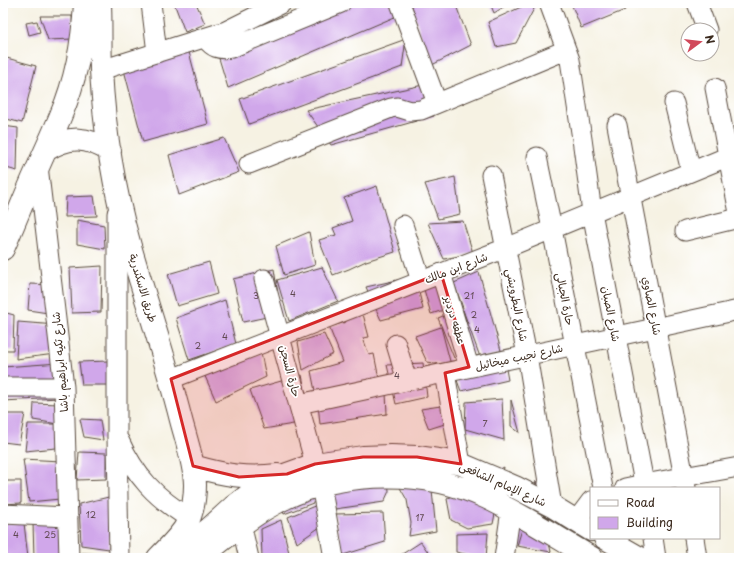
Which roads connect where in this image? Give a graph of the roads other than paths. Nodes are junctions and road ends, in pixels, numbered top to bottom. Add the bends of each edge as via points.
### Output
1 (86, 3) edge
2 (100, 3) edge
3 (151, 3) edge
4 (282, 3) edge
5 (341, 3) edge
6 (400, 3) edge
7 (549, 3) edge
8 (697, 3) edge
9 (704, 22) edge
10 (205, 38) junction
11 (566, 50) junction
12 (157, 53) junction
13 (101, 70) junction
14 (715, 88) dead end
15 (437, 103) junction
16 (674, 103) dead end
17 (617, 125) dead end
18 (110, 152) junction
19 (734, 154) edge
20 (537, 157) dead end
21 (42, 158) junction
22 (249, 164) dead end
23 (691, 171) junction
24 (491, 175) dead end
25 (117, 188) junction
26 (631, 196) junction
27 (592, 212) junction
28 (739, 213) edge
29 (739, 218) edge
30 (404, 225) dead end
31 (552, 229) junction
32 (8, 231) edge
33 (685, 231) dead end
34 (506, 248) junction
35 (3, 250) edge
36 (441, 273) junction
37 (264, 279) dead end
38 (421, 281) junction
39 (739, 310) edge
40 (655, 328) junction
41 (280, 336) junction
42 (616, 336) junction
43 (396, 344) dead end
44 (574, 345) junction
45 (527, 355) junction
46 (469, 367) junction
47 (445, 373) junction
48 (170, 379) junction
49 (407, 381) junction
50 (3, 387) edge
51 (64, 387) junction
52 (299, 404) junction
53 (117, 437) junction
54 (315, 464) junction
55 (461, 464) junction
56 (193, 466) junction
57 (739, 467) edge
58 (287, 474) junction
59 (685, 482) edge
60 (321, 485) junction
61 (644, 486) edge
62 (603, 487) edge
63 (590, 504) edge
64 (552, 506) junction
65 (511, 510) junction
66 (3, 514) edge
67 (68, 517) junction
68 (189, 518) junction
69 (241, 524) junction
70 (583, 525) edge
71 (607, 539) edge
72 (653, 539) edge
73 (694, 539) edge
74 (564, 549) edge
75 (69, 558) edge
76 (119, 558) edge
77 (158, 558) edge
78 (177, 558) edge
79 (200, 558) edge
80 (249, 558) edge
81 (334, 558) edge
82 (504, 558) edge
83 (592, 558) edge
84 (640, 558) edge
85 (656, 558) edge
86 (697, 558) edge

1 - 21 main road via 79,60 62,115
2 - 13 main road, طريق الاسكندرية
3 - 12 street
4 - 10 street via 226,31
5 - 10 street via 231,48 211,46
6 - 15 street
7 - 11 street, شارع الصبان
8 - 9 street
10 - 12 street
11 - 15 street
11 - 27 street, شارع الصبان via 570,60
12 - 13 street
13 - 18 main road, طريق الاسكندرية
14 - 19 street
15 - 22 street via 414,111 391,108
16 - 23 street
17 - 26 street, شارع الصاوي
18 - 21 main road via 89,141 67,140 56,144
18 - 25 main road, طريق الاسكندرية
19 - 23 street, شارع ابن مالك
19 - 28 street
20 - 31 street, حارة الجبالى
21 - 32 main road
21 - 51 street, شارع تكيه ابراهيم باشا
23 - 26 street, شارع ابن مالك
24 - 34 street, شارع البطرويشي
25 - 48 main road, طريق الاسكندرية via 130,244
25 - 53 street
26 - 27 street, شارع ابن مالك
26 - 40 street, شارع الصاوي
27 - 31 street, شارع ابن مالك
27 - 42 street, شارع الصبان
29 - 33 street
30 - 38 street
31 - 34 street, شارع ابن مالك
31 - 44 street, حارة الجبالى
32 - 35 main road
34 - 36 street, شارع ابن مالك
34 - 45 street, شارع البطرويشي
36 - 38 street, شارع ابن مالك
36 - 46 street, عطفه دردير
37 - 41 street, حارة السجن
38 - 41 street, شارع ابن مالك
39 - 40 street, شارع نجيب ميخائيل
40 - 42 street, شارع نجيب ميخائيل
40 - 59 street, شارع الصاوي
41 - 48 street, شارع ابن مالك
41 - 52 street, حارة السجن
42 - 44 street, شارع نجيب ميخائيل
42 - 61 street, شارع الصبان
43 - 49 street
44 - 45 street, شارع نجيب ميخائيل
44 - 62 street, حارة الجبالى
45 - 46 street, شارع نجيب ميخائيل
45 - 64 street, شارع البطرويشي
46 - 47 street, شارع نجيب ميخائيل
47 - 49 street, شارع نجيب ميخائيل
47 - 55 street
48 - 56 main road, طريق الاسكندرية
49 - 52 street, شارع نجيب ميخائيل
50 - 51 street
51 - 67 street, شارع تكيه ابراهيم باشا
52 - 54 street, حارة السجن
53 - 68 street via 146,484 159,497
53 - 76 street
54 - 55 main road, شارع الإمام الشافعى via 391,456
54 - 58 main road, شارع الإمام الشافعى
55 - 64 main road, شارع الإمام الشافعى
56 - 58 main road via 239,477
56 - 68 main road, طريق الاسكندرية via 194,505
57 - 59 street
58 - 78 main road, شارع الإمام الشافعى via 255,490 232,507
59 - 61 street
60 - 65 main road, شارع الإمام الشافعى via 376,476 432,480 479,494
60 - 69 main road, شارع الإمام الشافعى via 266,508
60 - 81 street
63 - 70 street
64 - 70 main road, شارع الإمام الشافعى
65 - 74 main road, شارع الإمام الشافعى
65 - 82 street
66 - 67 street
67 - 75 street, شارع تكيه ابراهيم باشا
68 - 77 main road, طريق الاسكندرية via 184,529
69 - 79 main road, شارع الإمام الشافعى
69 - 80 street
71 - 84 main road
72 - 85 street
73 - 86 street
74 - 83 main road, شارع الإمام الشافعى

